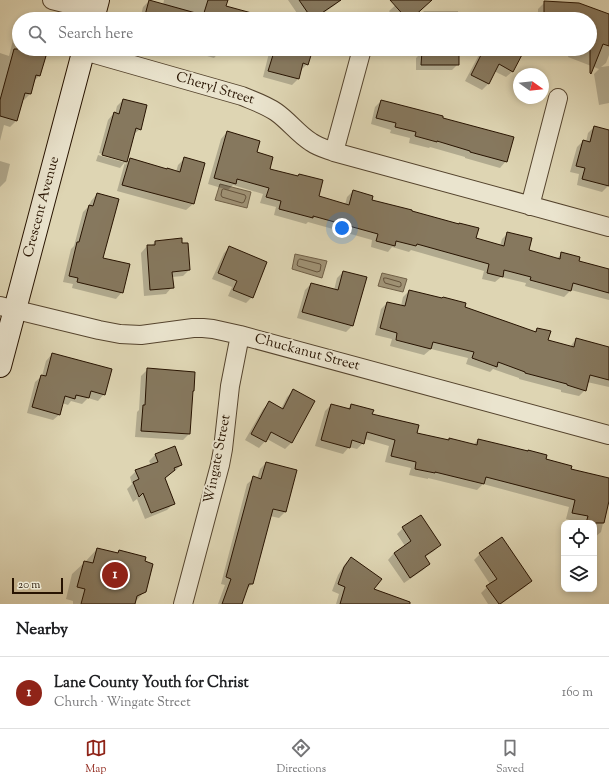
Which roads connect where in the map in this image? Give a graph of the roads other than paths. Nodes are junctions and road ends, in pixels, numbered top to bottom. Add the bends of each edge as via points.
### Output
1 (52, 0) edge
2 (95, 10) edge
3 (82, 56) edge
4 (105, 56) edge
5 (360, 56) edge
6 (558, 98) dead end
7 (334, 152) junction
8 (530, 206) junction
9 (609, 227) edge
10 (7, 308) edge
11 (240, 335) junction
12 (0, 366) edge
13 (609, 436) edge
14 (182, 604) edge

1 - 2 street
3 - 10 street, Crescent Avenue
4 - 7 street, Cheryl Street via 249,99 274,110 312,143
5 - 7 street
6 - 8 street
7 - 8 street, Cheryl Street
8 - 9 street, Cheryl Street
10 - 11 street, Chuckanut Street via 120,334 141,335 203,328
10 - 12 street, Crescent Avenue
11 - 13 street, Chuckanut Street
11 - 14 street, Wingate Street via 230,386 220,465

